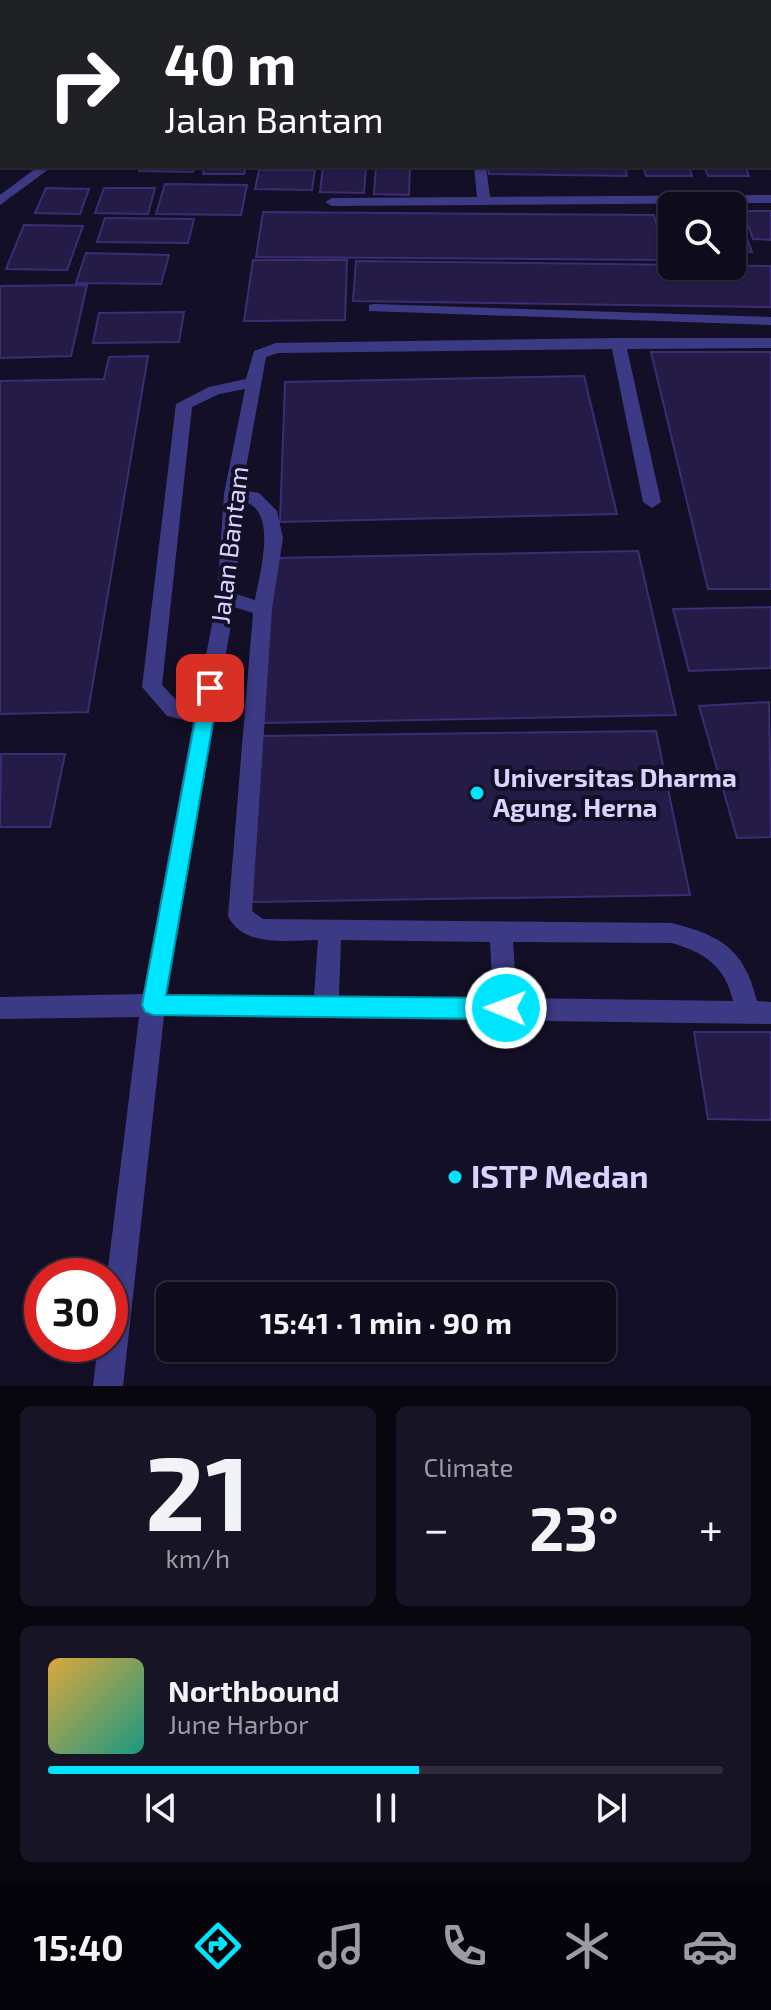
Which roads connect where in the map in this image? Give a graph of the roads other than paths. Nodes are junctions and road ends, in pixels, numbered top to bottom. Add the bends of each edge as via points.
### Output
1 (44, 168) edge
2 (480, 168) edge
3 (3, 196) edge
4 (771, 199) edge
5 (332, 202) dead end
6 (484, 202) junction
7 (374, 308) dead end
8 (771, 321) edge
9 (618, 343) junction
10 (771, 343) edge
11 (252, 383) junction
12 (233, 494) junction
13 (652, 502) dead end
14 (226, 598) junction
15 (263, 609) junction
16 (204, 717) junction
17 (330, 929) junction
18 (501, 931) junction
19 (153, 1005) junction
20 (326, 1006) junction
21 (0, 1008) edge
22 (506, 1008) junction
23 (760, 1012) edge
24 (108, 1386) edge

1 - 3 street
2 - 6 street
4 - 6 street
5 - 6 street
7 - 8 street
9 - 10 street, Jalan Bantam
9 - 11 street, Jalan Bantam via 276,348 259,354
9 - 13 street
11 - 12 street, Jalan Bantam
11 - 16 street via 215,390 184,404 152,687 174,710
12 - 14 street, Jalan Bantam
12 - 15 street via 253,497 271,515 274,538
14 - 15 street
14 - 16 street, Jalan Bantam
15 - 17 street via 240,916 259,929
16 - 19 street, Jalan Bantam
17 - 18 street
17 - 20 street
18 - 22 street
18 - 23 street via 672,933 706,942 724,952
19 - 20 street
19 - 21 street
19 - 24 street, Jalan Bantam
20 - 22 street
22 - 23 street

